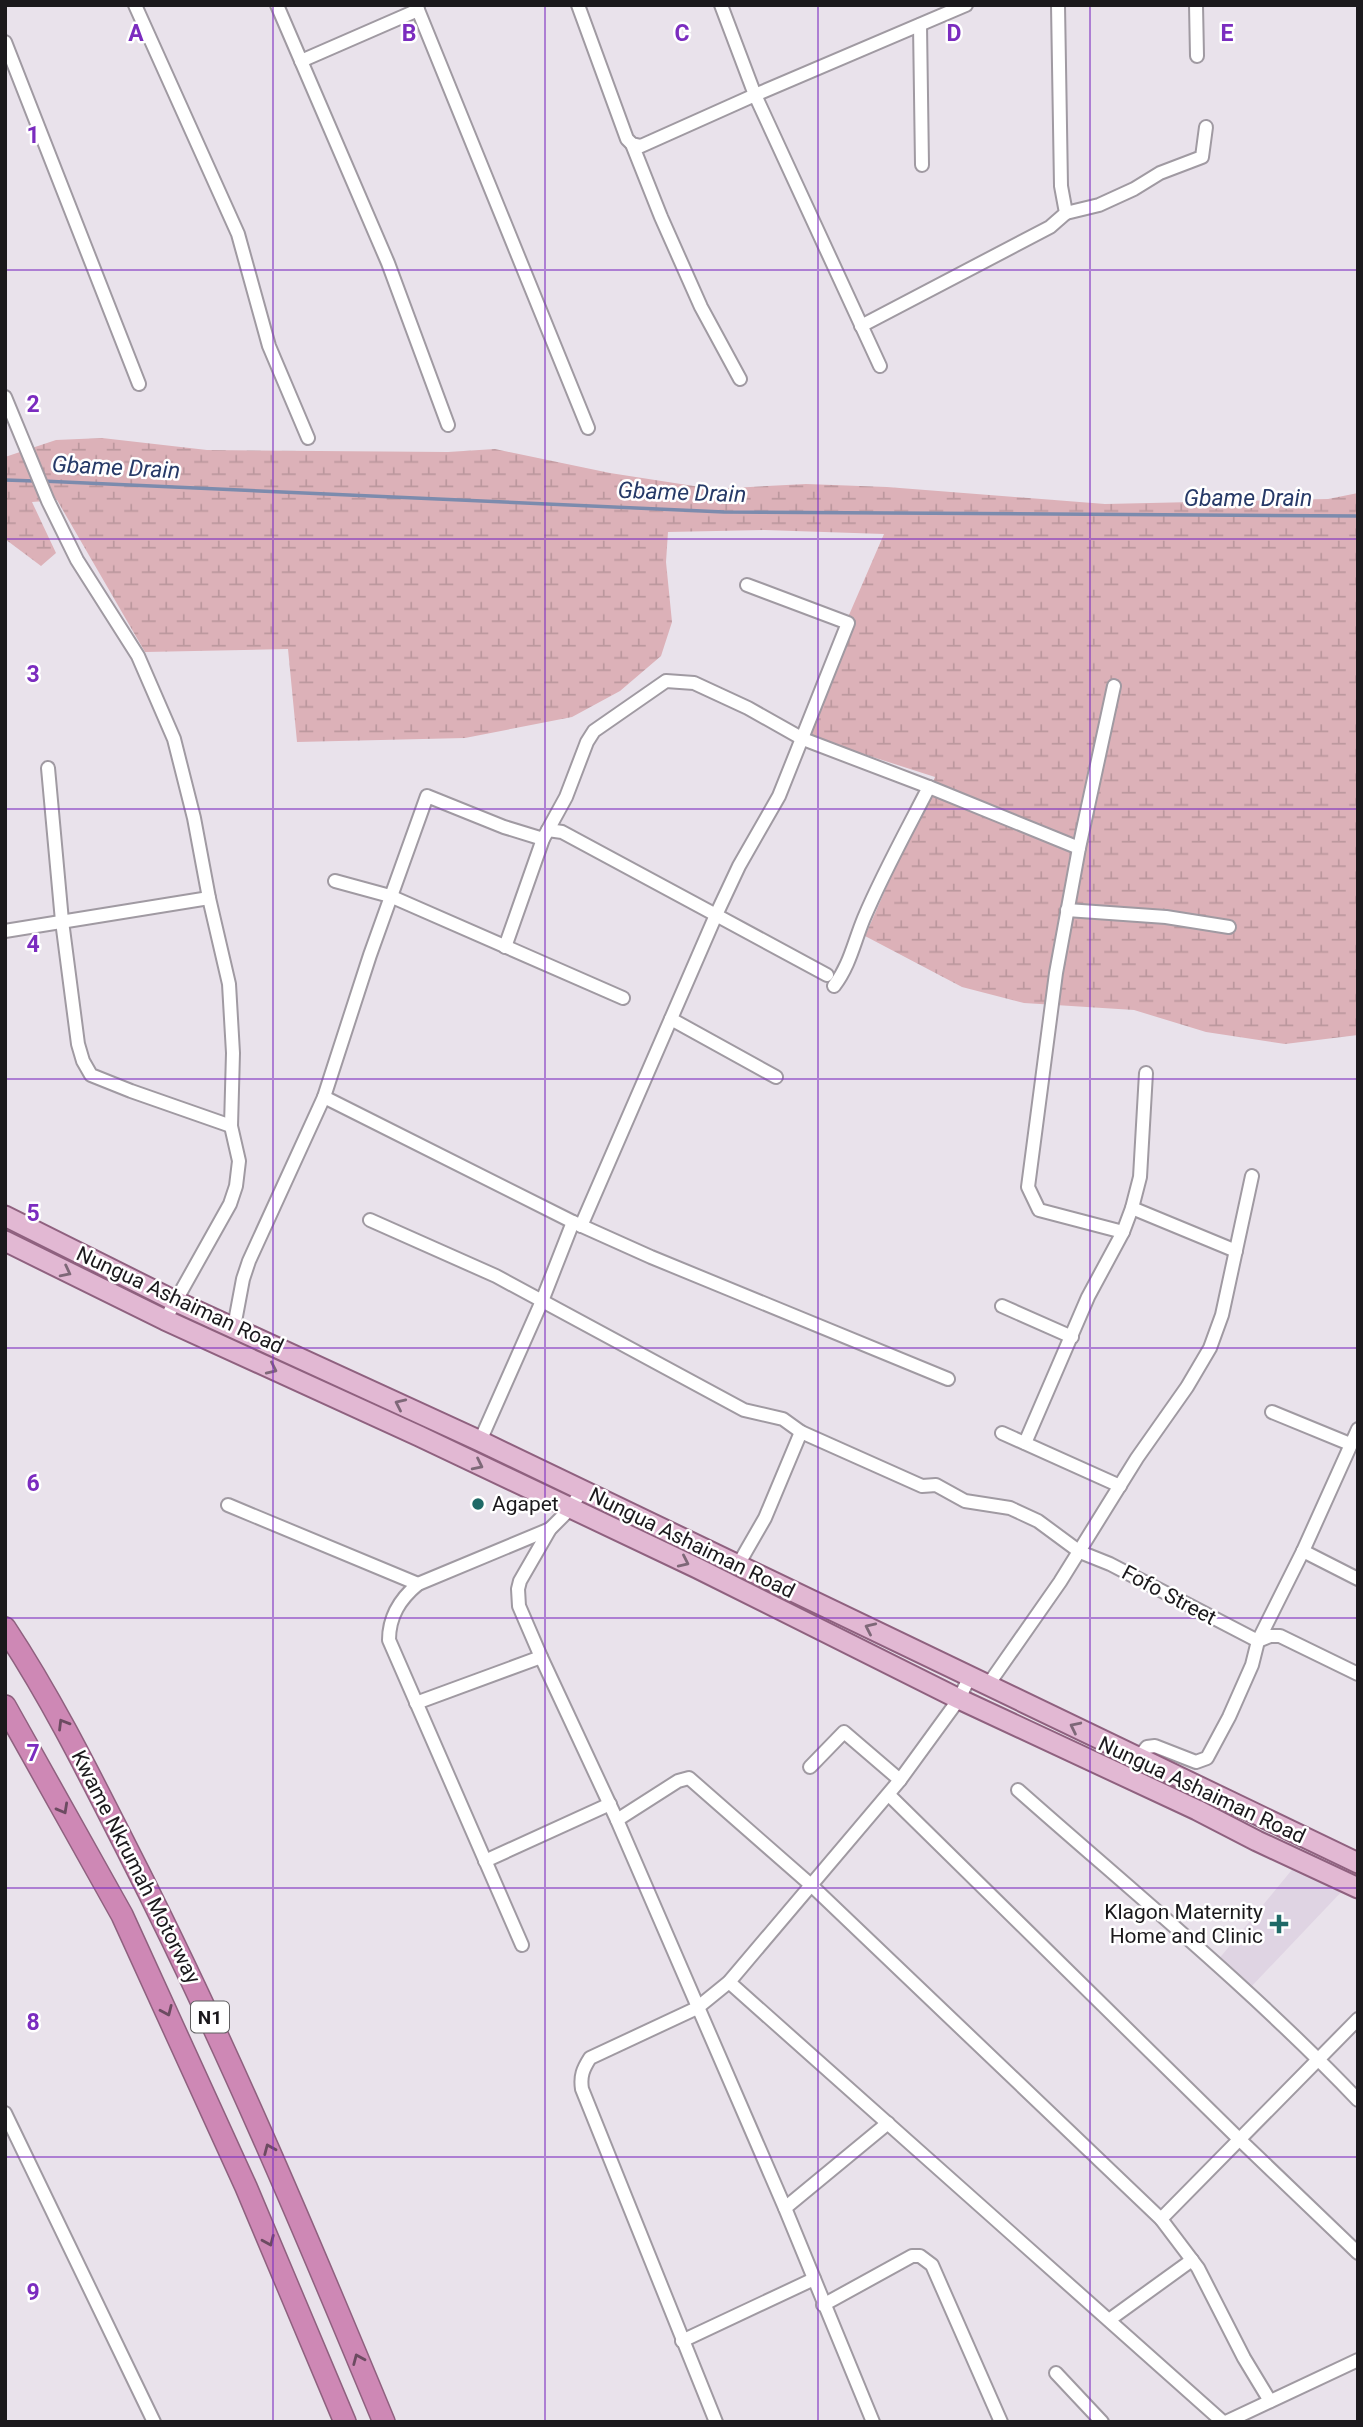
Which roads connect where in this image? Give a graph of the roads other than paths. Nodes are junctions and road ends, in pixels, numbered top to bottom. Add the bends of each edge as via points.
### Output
1 (135, 5) edge
2 (277, 5) edge
3 (578, 5) edge
4 (721, 5) edge
5 (1058, 5) edge
6 (1196, 5) edge
7 (958, 7) edge
8 (417, 8) edge
9 (920, 25) junction
10 (5, 42) edge
11 (1197, 56) dead end
12 (301, 61) junction
13 (755, 95) junction
14 (1206, 127) dead end
15 (632, 145) junction
16 (922, 165) dead end
17 (1066, 213) junction
18 (862, 326) junction
19 (880, 366) dead end
20 (740, 379) dead end
21 (139, 384) dead end
22 (5, 397) edge
23 (448, 425) dead end
24 (588, 428) dead end
25 (308, 438) dead end
26 (747, 585) dead end
27 (1114, 686) dead end
28 (803, 739) junction
29 (48, 768) dead end
30 (929, 787) junction
31 (546, 835) junction
32 (1079, 848) junction
33 (335, 881) dead end
34 (390, 896) junction
35 (209, 898) junction
36 (1067, 910) junction
37 (716, 915) junction
38 (62, 921) junction
39 (1228, 927) dead end
40 (5, 931) edge
41 (505, 947) junction
42 (623, 998) dead end
43 (671, 1019) junction
44 (1146, 1073) dead end
45 (776, 1077) dead end
46 (324, 1097) junction
47 (231, 1126) junction
48 (1252, 1176) dead end
49 (1132, 1208) junction
50 (5, 1216) edge
51 (370, 1220) dead end
52 (577, 1224) junction
53 (1123, 1232) junction
54 (5, 1241) edge
55 (1236, 1251) junction
56 (176, 1301) junction
57 (542, 1301) junction
58 (1002, 1306) dead end
59 (165, 1321) junction
60 (234, 1327) junction
61 (1072, 1337) junction
62 (948, 1379) dead end
63 (1272, 1412) dead end
64 (801, 1432) junction
65 (1002, 1433) dead end
66 (1356, 1435) edge
67 (480, 1441) junction
68 (1025, 1443) junction
69 (1120, 1486) junction
70 (582, 1490) junction
71 (228, 1505) dead end
72 (569, 1509) junction
73 (550, 1529) junction
74 (1303, 1551) junction
75 (1080, 1552) junction
76 (738, 1565) junction
77 (1358, 1578) edge
78 (418, 1584) junction
79 (5, 1629) edge
80 (1258, 1642) junction
81 (541, 1657) junction
82 (1358, 1674) edge
83 (979, 1680) junction
84 (959, 1699) junction
85 (416, 1703) junction
86 (5, 1706) edge
87 (1139, 1757) junction
88 (810, 1767) dead end
89 (901, 1780) junction
90 (1018, 1790) dead end
91 (889, 1795) junction
92 (610, 1804) junction
93 (617, 1820) junction
94 (485, 1861) junction
95 (1358, 1863) edge
96 (811, 1885) junction
97 (1358, 1888) edge
98 (522, 1945) dead end
99 (729, 1982) junction
100 (696, 2008) junction
101 (1358, 2019) edge
102 (1319, 2059) junction
103 (1358, 2100) edge
104 (5, 2113) edge
105 (888, 2123) junction
106 (1239, 2139) junction
107 (785, 2208) junction
108 (1161, 2219) junction
109 (1358, 2253) edge
110 (1192, 2260) junction
111 (814, 2279) junction
112 (823, 2305) junction
113 (1109, 2320) junction
114 (682, 2341) junction
115 (1358, 2360) edge
116 (1344, 2367) junction
117 (1056, 2373) dead end
118 (1358, 2376) edge
119 (1270, 2402) junction
120 (154, 2422) edge
121 (345, 2422) edge
122 (384, 2422) edge
123 (716, 2422) edge
124 (873, 2422) edge
125 (1001, 2422) edge
126 (1102, 2422) edge
127 (1225, 2422) edge

1 - 25 street via 238,234 269,346
2 - 12 street
3 - 15 street
4 - 13 street
5 - 17 street via 1061,186
6 - 11 street
7 - 9 street
8 - 12 street
8 - 24 street
9 - 13 street
9 - 16 street
10 - 21 street
12 - 23 street via 388,263
13 - 15 street via 641,146
13 - 18 street
14 - 17 street via 1202,157 1099,205
15 - 20 street via 701,307
17 - 18 street via 1041,233
18 - 19 street
22 - 35 street via 76,560 138,656 174,738
26 - 28 street via 848,623
27 - 32 street
28 - 30 street
28 - 31 street via 694,683 666,681 594,731
28 - 37 street via 779,796
29 - 38 street
30 - 32 street
30 - 37 street via 864,918 846,971 831,981
31 - 34 street via 504,827 427,796
31 - 37 street via 562,832
31 - 41 street
32 - 36 street
33 - 34 street
34 - 41 street
34 - 46 street
35 - 38 street
35 - 47 street via 229,984
36 - 39 street
36 - 53 street via 1028,1187 1039,1210
37 - 43 street
38 - 40 street
38 - 47 street via 78,1044 91,1075
41 - 42 street
43 - 45 street
43 - 52 street
44 - 49 street via 1140,1177
46 - 52 street
46 - 60 street via 249,1261
47 - 56 street via 239,1161 233,1195
48 - 55 street
49 - 53 street
49 - 55 street
50 - 56 main road, Nungua Ashaiman Road
51 - 57 street, Fofo Street
52 - 57 street
52 - 62 street
53 - 61 street
54 -> 59 main road, Nungua Ashaiman Road
55 - 69 street via 1210,1348
56 - 59 street
56 - 60 main road, Nungua Ashaiman Road
57 - 64 street, Fofo Street via 729,1403 774,1416
57 - 67 street
58 - 61 street
59 -> 72 main road, Nungua Ashaiman Road
67 -> 60 main road, Nungua Ashaiman Road
61 - 68 street
63 - 66 street
64 - 75 street, Fofo Street via 922,1486 936,1485 965,1500 1010,1508 1038,1521
64 - 76 street via 765,1518
65 - 68 street
66 - 74 street
67 - 70 main road, Nungua Ashaiman Road
68 - 69 street
69 - 75 street
70 - 72 street
70 - 76 main road, Nungua Ashaiman Road
71 - 78 street
72 - 73 street
72 -> 84 main road, Nungua Ashaiman Road
73 - 78 street
73 - 81 street via 517,1589 519,1606
74 - 77 street
74 - 80 street
75 - 80 street, Fofo Street via 1110,1563
75 - 83 street
83 -> 76 main road, Nungua Ashaiman Road
78 - 85 street via 403,1596 389,1626 389,1640
122 -> 79 highway, Kwame Nkrumah Motorway / N1 via 190,1973 70,1737
80 - 82 street via 1280,1636
80 - 87 street via 1229,1717 1207,1758 1196,1762 1155,1746 1147,1747
81 - 85 street
81 - 92 street
83 - 84 street
87 -> 83 main road, Nungua Ashaiman Road
84 - 89 street
84 - 97 main road, Nungua Ashaiman Road
85 - 94 street
86 -> 121 highway, Kwame Nkrumah Motorway / N1 via 132,1937 246,2187
87 - 95 main road, Nungua Ashaiman Road
88 - 89 street via 844,1732
89 - 91 street
90 - 102 street
91 - 96 street
91 - 106 street
92 - 93 street
92 - 94 street
93 - 96 street via 678,1781 689,1779
93 - 100 street
94 - 98 street
96 - 99 street
96 - 108 street
99 - 100 street
99 - 105 street
100 - 107 street
100 - 114 street via 590,2058 580,2078
101 - 102 street
102 - 103 street
102 - 106 street
104 - 120 street
105 - 107 street
105 - 113 street
106 - 108 street
106 - 109 street
107 - 111 street
108 - 110 street
110 - 113 street
110 - 119 street
111 - 112 street
111 - 114 street
112 - 124 street
112 - 125 street via 912,2256 925,2259 932,2265
113 - 127 street
114 - 123 street
115 - 116 street
116 - 118 street
116 - 119 street
117 - 126 street
119 - 127 street

